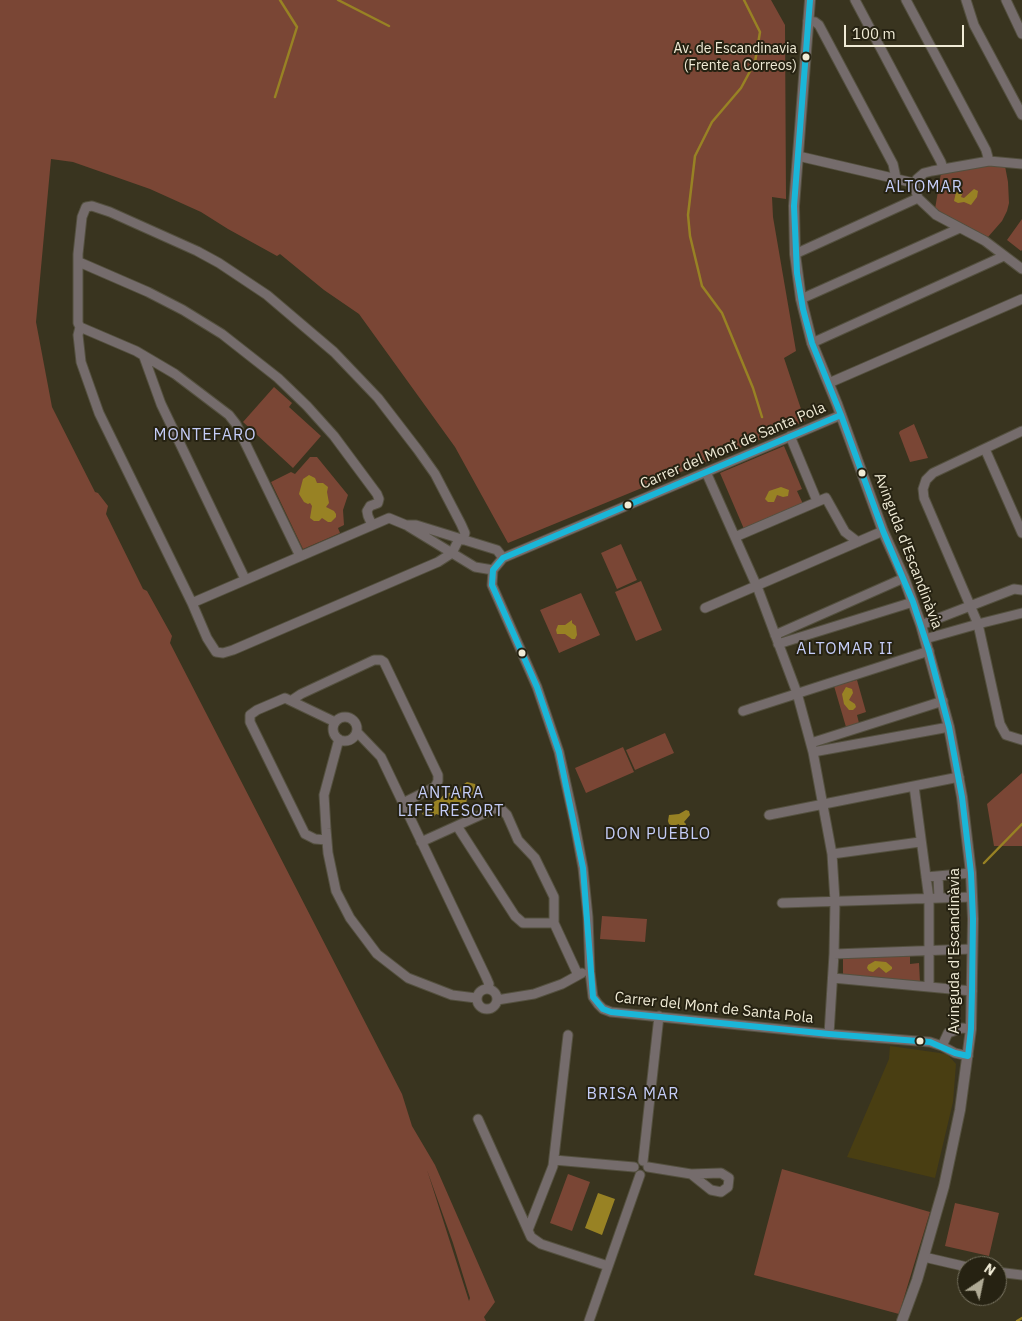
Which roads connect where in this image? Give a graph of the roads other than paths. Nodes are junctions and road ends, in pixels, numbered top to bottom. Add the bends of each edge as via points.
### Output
1 (810, 0) edge
2 (855, 0) edge
3 (906, 0) edge
4 (966, 0) edge
5 (1006, 0) edge
6 (808, 21) junction
7 (1021, 31) edge
8 (1022, 115) edge
9 (798, 156) junction
10 (988, 161) junction
11 (1022, 164) edge
12 (943, 169) junction
13 (896, 178) junction
14 (914, 183) junction
15 (918, 198) junction
16 (960, 228) junction
17 (795, 254) junction
18 (1004, 256) junction
19 (79, 262) junction
20 (1022, 269) edge
21 (801, 299) junction
22 (1022, 299) edge
23 (80, 327) junction
24 (812, 343) junction
25 (144, 356) junction
26 (829, 383) junction
27 (841, 415) junction
28 (1022, 431) edge
29 (790, 436) junction
30 (985, 449) junction
31 (706, 472) junction
32 (817, 501) junction
33 (372, 525) junction
34 (406, 525) junction
35 (883, 532) junction
36 (1022, 534) edge
37 (735, 537) junction
38 (461, 540) junction
39 (858, 542) junction
40 (452, 553) junction
41 (300, 556) junction
42 (503, 558) junction
43 (493, 570) junction
44 (904, 578) junction
45 (245, 579) junction
46 (756, 586) junction
47 (1022, 590) edge
48 (914, 602) junction
49 (192, 603) junction
50 (971, 606) junction
51 (705, 608) dead end
52 (1022, 614) edge
53 (978, 624) junction
54 (921, 625) junction
55 (776, 639) junction
56 (925, 640) junction
57 (929, 651) junction
58 (797, 693) junction
59 (292, 700) junction
60 (943, 701) junction
61 (743, 711) dead end
62 (335, 722) junction
63 (949, 727) junction
64 (357, 732) junction
65 (339, 740) junction
66 (1022, 740) edge
67 (812, 748) junction
68 (959, 777) junction
69 (914, 786) junction
70 (403, 803) junction
71 (822, 805) junction
72 (769, 815) dead end
73 (457, 826) junction
74 (327, 840) junction
75 (421, 842) junction
76 (920, 842) junction
77 (832, 854) junction
78 (971, 874) junction
79 (938, 876) junction
80 (926, 877) junction
81 (972, 897) junction
82 (939, 898) junction
83 (929, 899) junction
84 (835, 902) junction
85 (782, 903) dead end
86 (554, 923) junction
87 (972, 949) junction
88 (933, 950) junction
89 (834, 954) junction
90 (590, 972) junction
91 (578, 975) junction
92 (833, 978) junction
93 (928, 986) junction
94 (487, 988) junction
95 (972, 991) junction
96 (476, 998) junction
97 (497, 1000) junction
98 (659, 1016) junction
99 (971, 1028) junction
100 (828, 1034) junction
101 (568, 1035) dead end
102 (942, 1046) junction
103 (968, 1056) junction
104 (478, 1119) dead end
105 (554, 1160) junction
106 (646, 1164) junction
107 (634, 1167) junction
108 (691, 1174) dead end
109 (640, 1175) junction
110 (528, 1230) junction
111 (924, 1257) junction
112 (608, 1266) junction
113 (957, 1266) edge
114 (1007, 1273) edge
115 (1022, 1275) edge
116 (589, 1321) edge
117 (902, 1321) edge

1 - 6 street, Avinguda d'Escandinàvia
2 - 12 street
3 - 10 street via 986,150
4 - 8 street via 974,25
5 - 7 street
6 - 9 street, Avinguda d'Escandinàvia
6 - 13 street via 819,25 893,164
9 - 13 street
9 - 17 street, Avinguda d'Escandinàvia
10 - 11 street
10 - 12 street
12 - 14 street via 924,173
13 - 14 street
14 - 15 street
15 - 16 street via 936,215
15 - 17 street
16 - 18 street
16 - 21 street
17 - 21 street, Avinguda d'Escandinàvia
18 - 20 street
18 - 24 street
19 - 23 street via 77,319
19 - 33 street via 183,310 222,334 278,378 334,436 377,494 378,503 367,511
19 - 38 street via 82,217 86,207 92,206 197,251 267,295 334,352 378,398 435,474 465,533
21 - 24 street, Avinguda d'Escandinàvia
22 - 26 street
23 - 25 street
23 - 49 street via 81,362 99,413
24 - 26 street, Avinguda d'Escandinàvia
25 - 41 street via 175,374 230,415
25 - 45 street via 161,404
26 - 27 street, Avinguda d'Escandinàvia
27 - 29 street, Carrer del Mont de Santa Pola
27 - 35 street, Avinguda d'Escandinàvia
28 - 30 street
29 - 31 street, Carrer del Mont de Santa Pola
29 - 32 street
30 - 36 street
30 - 50 street via 933,473 923,489
31 - 37 street
31 - 42 street, Carrer del Mont de Santa Pola
32 - 37 street
32 - 39 street via 826,498 845,532
33 - 34 street via 388,518
33 - 41 street
34 - 38 street via 416,525
34 - 40 street
35 - 39 street
35 - 44 street, Avinguda d'Escandinàvia
37 - 46 street
38 - 40 street
38 - 42 street via 497,550
39 - 46 street
40 - 43 street via 475,567
40 - 49 street via 438,562 224,653 216,652 207,638
41 - 45 street
42 - 43 street, Carrer del Mont de Santa Pola
43 - 90 street, Carrer del Mont de Santa Pola via 495,594 537,688 559,752 583,868
44 - 48 street, Avinguda d'Escandinàvia
44 - 55 street
45 - 49 street
46 - 51 street
46 - 55 street
47 - 50 street via 1014,589
48 - 54 street, Avinguda d'Escandinàvia
48 - 55 street
50 - 53 street
50 - 54 street
52 - 53 street
53 - 56 street
53 - 66 street via 1000,724 1006,735
54 - 56 street, Avinguda d'Escandinàvia
55 - 58 street
56 - 57 street, Avinguda d'Escandinàvia
57 - 58 street
57 - 60 street, Avinguda d'Escandinàvia
58 - 61 street
58 - 67 street
59 - 62 street
59 - 70 street via 374,660 384,662 438,775 435,787
59 - 74 street via 284,698 257,710 250,715 250,722 304,834
60 - 63 street, Avinguda d'Escandinàvia
60 - 67 street
62 - 64 street via 342,717 351,718 357,725
62 - 65 street via 333,731
63 - 67 street
63 - 68 street, Avinguda d'Escandinàvia
64 - 65 street via 350,740
64 - 70 street via 381,757
65 - 74 street via 324,795
67 - 71 street
68 - 69 street
68 - 78 street, Avinguda d'Escandinàvia
69 - 71 street
69 - 76 street
70 - 75 street
71 - 72 street
71 - 77 street
73 - 75 street
73 - 86 street via 515,916 523,923
73 - 86 street via 496,808 501,809 518,840 535,858 554,897
74 - 96 street via 336,891 350,918 377,954 408,978 428,987
75 - 94 street via 486,977
76 - 77 street
76 - 80 street
77 - 84 street
78 - 79 street
78 - 81 street, Avinguda d'Escandinàvia
79 - 80 street
79 - 82 street
80 - 83 street
81 - 82 street
81 - 87 street, Avinguda d'Escandinàvia
82 - 83 street
83 - 84 street
83 - 88 street
84 - 85 street
84 - 89 street
86 - 91 street
87 - 88 street
87 - 95 street, Avinguda d'Escandinàvia
88 - 89 street
88 - 93 street
89 - 92 street
90 - 91 street
90 - 98 street, Carrer del Mont de Santa Pola via 594,996 603,1009
91 - 97 street via 534,994
92 - 93 street
92 - 100 street
93 - 95 street
94 - 96 street
94 - 97 street via 496,993
95 - 99 street, Avinguda d'Escandinàvia
96 - 97 street via 486,1010 492,1008
98 - 100 street, Carrer del Mont de Santa Pola
98 - 106 street
99 - 102 street via 948,1033
99 - 103 street, Avinguda d'Escandinàvia
100 - 102 street, Carrer del Mont de Santa Pola via 925,1041
101 - 105 street
102 - 103 street, Carrer del Mont de Santa Pola
103 - 111 street, Avinguda d'Escandinàvia via 944,1186
104 - 110 street
105 - 107 street
105 - 110 street
106 - 107 street via 636,1163
106 - 108 street
106 - 109 street via 645,1174
107 - 109 street
109 - 112 street
110 - 112 street via 531,1237 541,1244
111 - 113 street
111 - 117 street, Avinguda d'Escandinàvia
112 - 116 street
114 - 115 street

